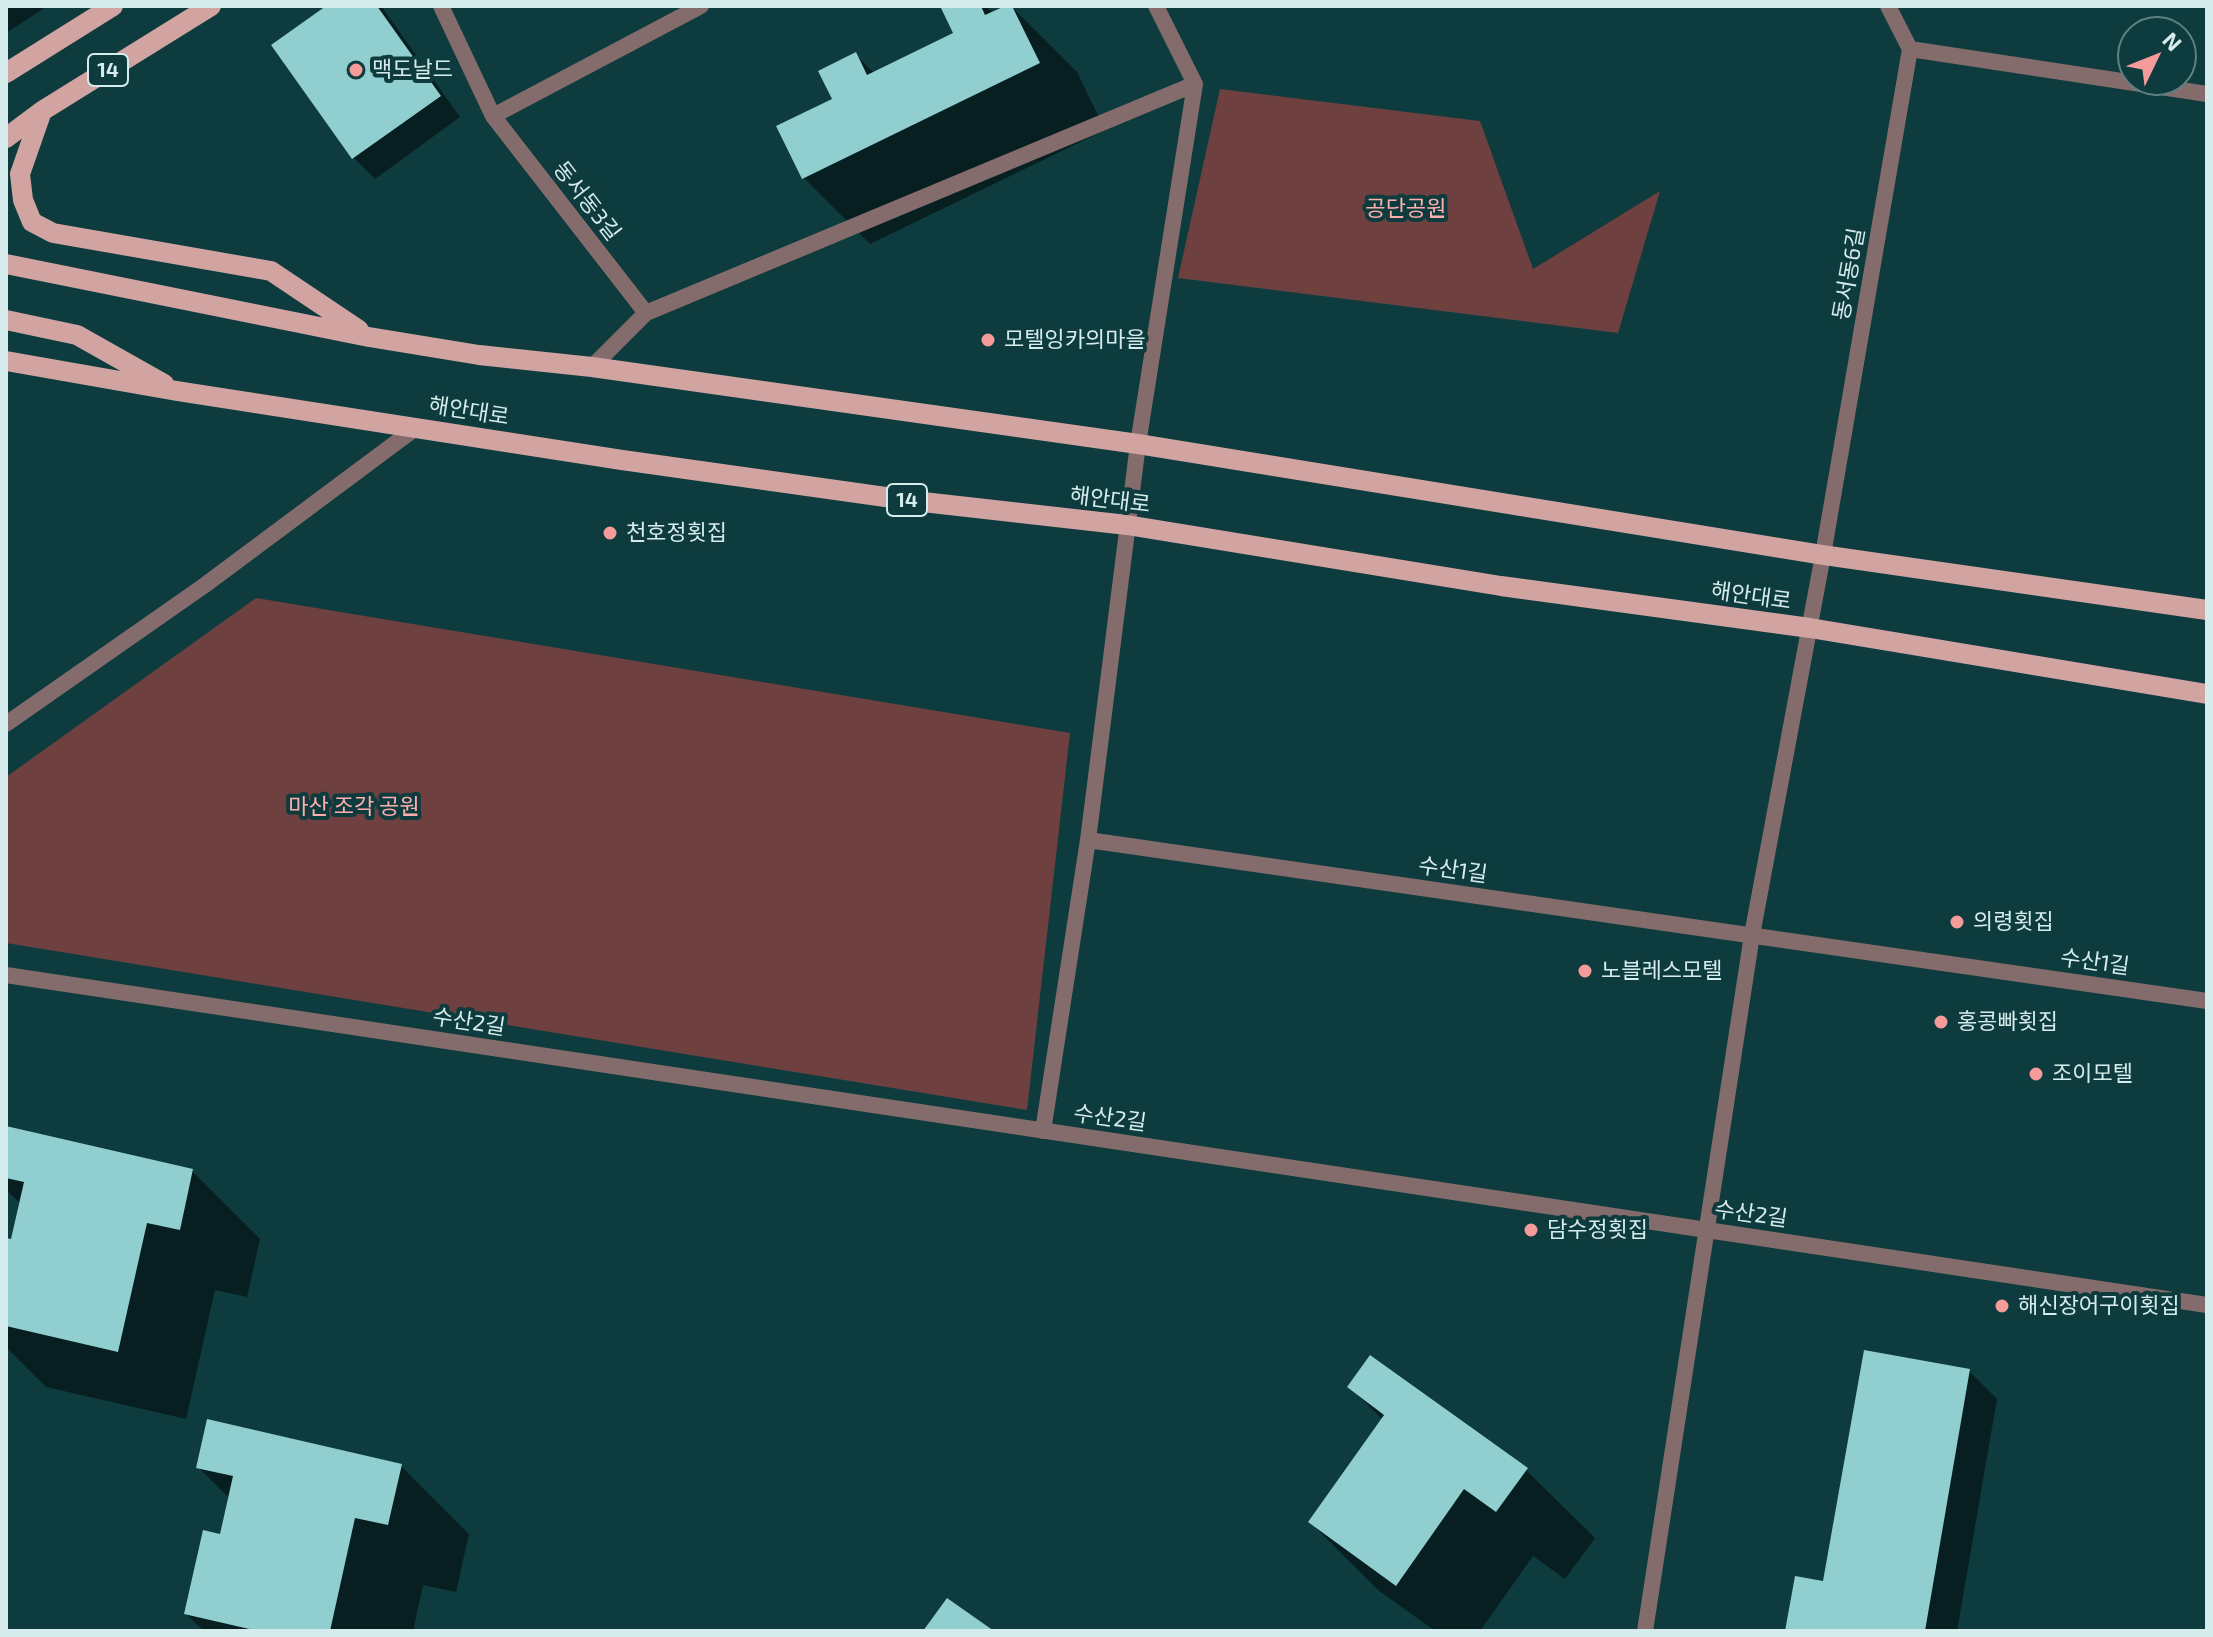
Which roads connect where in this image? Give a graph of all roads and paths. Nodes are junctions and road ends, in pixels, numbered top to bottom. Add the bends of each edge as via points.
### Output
1 (113, 6) edge
2 (211, 6) edge
3 (441, 6) edge
4 (701, 6) edge
5 (1156, 6) edge
6 (1888, 6) edge
7 (1910, 49) junction
8 (6, 73) edge
9 (1195, 84) junction
10 (2207, 94) edge
11 (42, 111) junction
12 (493, 116) junction
13 (6, 138) edge
14 (6, 264) edge
15 (646, 313) junction
16 (6, 320) edge
17 (369, 337) junction
18 (6, 361) edge
19 (592, 367) junction
20 (177, 391) junction
21 (417, 427) junction
22 (1138, 444) junction
23 (1127, 525) junction
24 (1823, 555) junction
25 (2207, 610) edge
26 (1810, 628) junction
27 (2207, 694) edge
28 (6, 724) edge
29 (1088, 840) junction
30 (1752, 935) junction
31 (6, 975) edge
32 (2207, 1001) edge
33 (1043, 1131) junction
34 (1706, 1230) junction
35 (2207, 1305) edge
36 (1645, 1631) edge

1 - 8 main road, 14
2 - 11 main road, 14
3 - 12 street, 동서동3길
4 - 12 street
5 - 9 street
6 - 7 street
7 - 10 street
7 - 24 street, 동서동6길
9 - 15 street
9 - 22 street
11 - 13 main road, 14
11 - 17 main road via 20,174 32,222 53,233 271,271
12 - 15 street, 동서동3길
14 - 17 main road
15 - 19 street
16 - 20 main road via 77,335
17 - 19 main road
18 - 20 main road, 해안대로 / 14
19 - 22 main road
20 - 21 main road, 해안대로 / 14
21 - 23 main road, 해안대로 / 14 via 914,501
21 - 28 street
22 - 23 street
22 - 24 main road
23 - 26 main road, 해안대로 / 14 via 1501,586
23 - 29 street
24 - 25 main road
24 - 26 street, 동서동6길
26 - 27 main road, 해안대로
26 - 30 street, 동서동6길
29 - 30 street, 수산1길
29 - 33 street
30 - 32 street, 수산1길
30 - 34 street, 동서동6길
31 - 33 street, 수산2길
33 - 34 street, 수산2길
34 - 35 street, 수산2길
34 - 36 street, 동서동6길

